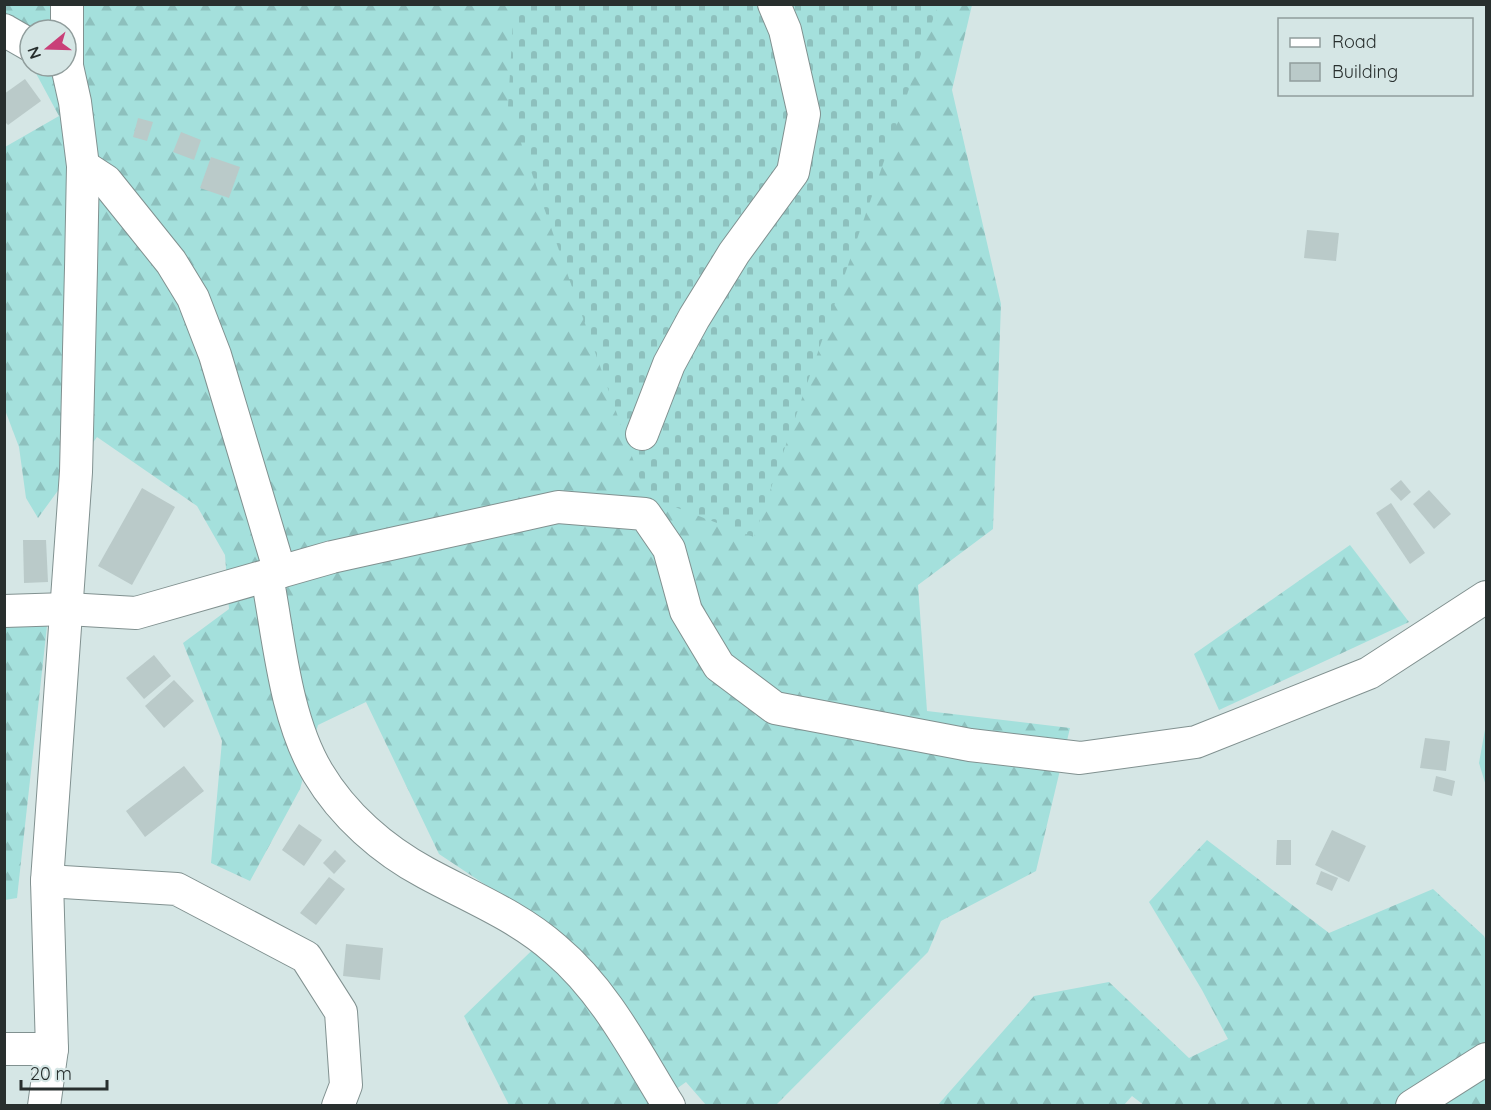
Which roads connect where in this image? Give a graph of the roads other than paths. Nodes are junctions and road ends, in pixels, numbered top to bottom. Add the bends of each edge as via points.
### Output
1 (774, 4) edge
2 (4, 30) edge
3 (18, 38) edge
4 (69, 78) edge
5 (83, 166) junction
6 (642, 434) dead end
7 (274, 574) junction
8 (1486, 597) edge
9 (11, 603) edge
10 (67, 609) junction
11 (47, 881) junction
12 (4, 1049) edge
13 (52, 1049) junction
14 (1486, 1059) edge
15 (44, 1106) edge
16 (338, 1106) edge
17 (669, 1106) edge
18 (1412, 1106) edge

1 - 6 street via 785,30 804,114 793,172 734,253 694,318 669,364
2 - 3 street
4 - 5 street
5 - 7 street via 106,181 171,262 193,298 215,355
5 - 10 street via 76,472
7 - 8 street via 332,557 558,507 645,514 669,549 686,611 719,666 775,708 949,741 1080,758 1196,742 1369,673
7 - 10 street via 136,613
7 - 17 street via 300,734 334,798 370,833 424,872 528,928 555,948 610,1010
9 - 10 street
10 - 11 street
11 - 13 street
11 - 16 street via 177,889 306,957 342,1012 346,1085
12 - 13 street
13 - 15 street
14 - 18 street

